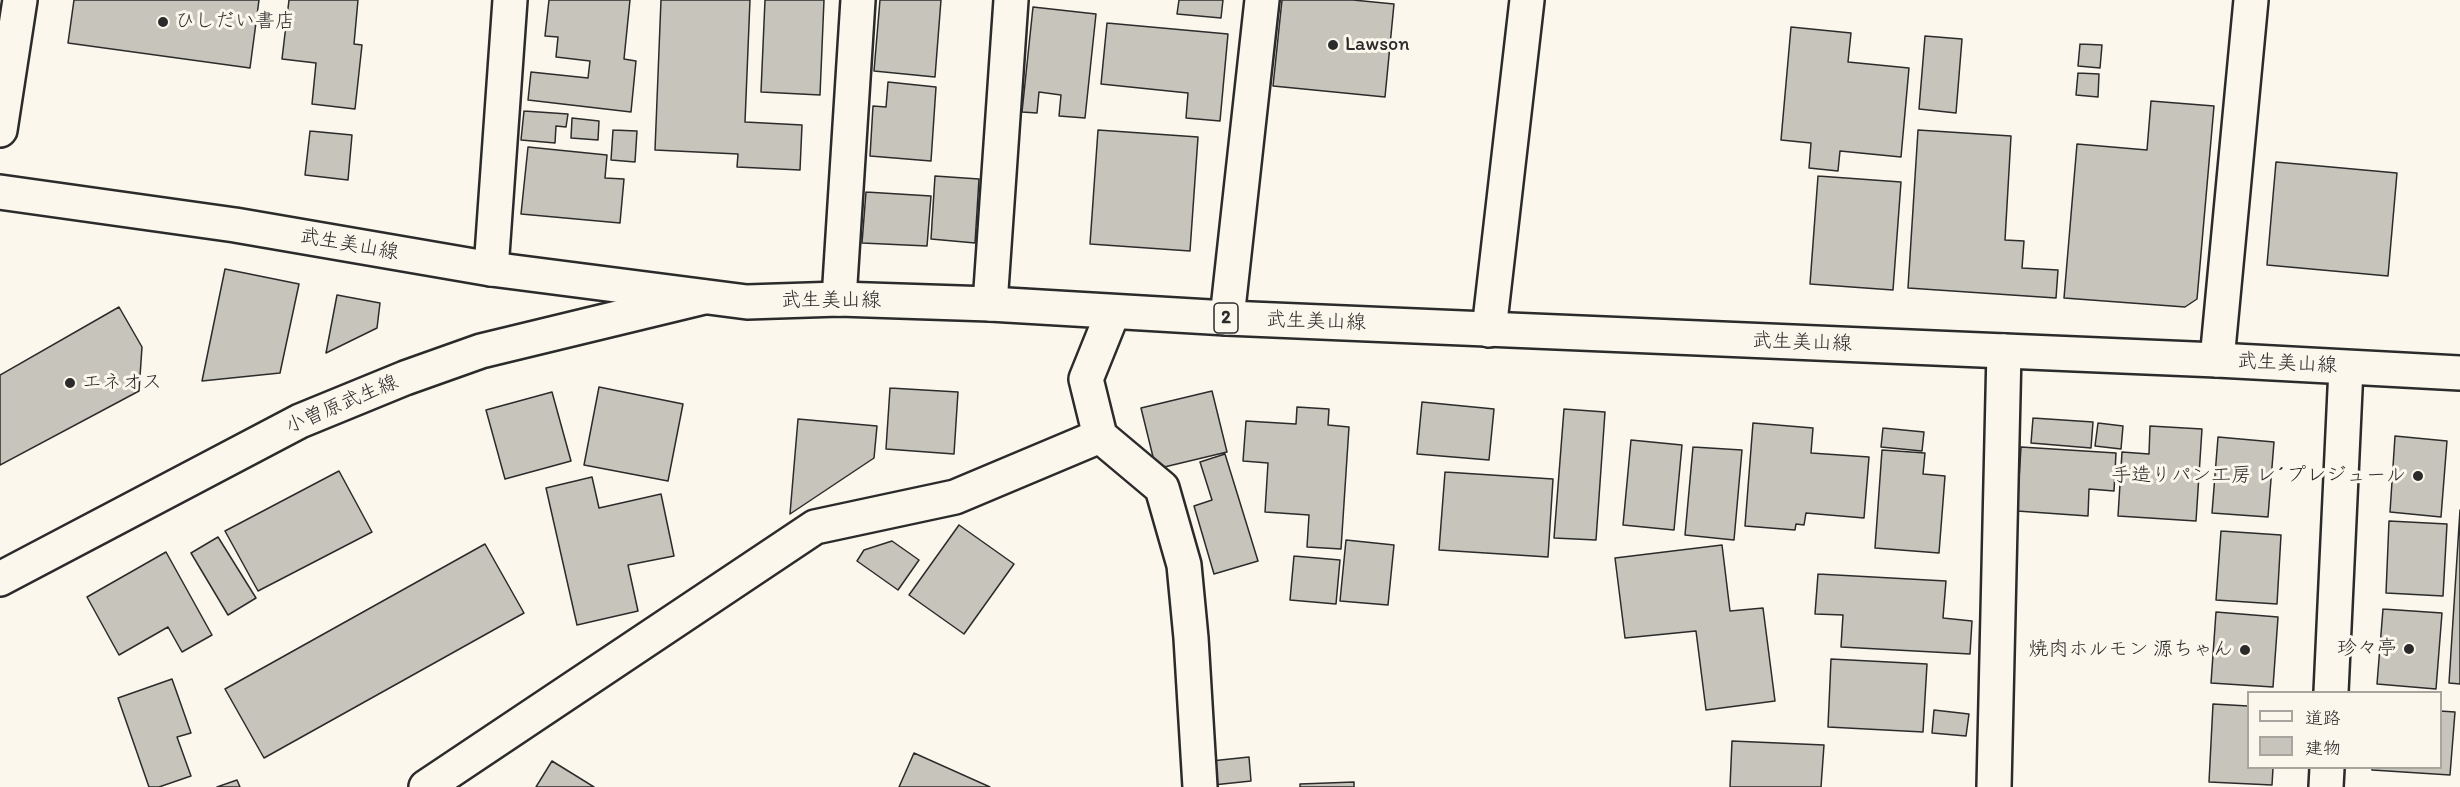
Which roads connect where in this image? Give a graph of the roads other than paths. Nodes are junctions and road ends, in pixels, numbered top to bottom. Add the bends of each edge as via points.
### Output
1 (20, 0) edge
2 (510, 0) edge
3 (858, 0) edge
4 (1011, 0) edge
5 (1262, 0) edge
6 (1527, 0) edge
7 (2251, 0) edge
8 (0, 129) edge
9 (0, 192) edge
10 (491, 268) junction
11 (709, 296) junction
12 (839, 299) junction
13 (990, 304) junction
14 (1113, 312) junction
15 (1227, 318) junction
16 (1489, 330) junction
17 (2004, 351) junction
18 (2217, 360) junction
19 (2346, 368) junction
20 (2460, 373) edge
21 (1100, 436) junction
22 (0, 579) edge
23 (2331, 691) edge
24 (2327, 769) edge
25 (426, 787) edge
26 (1200, 787) edge
27 (1994, 787) edge
28 (2326, 787) edge

1 - 8 street
2 - 10 street
3 - 12 street
4 - 13 street
5 - 15 street
6 - 16 street
7 - 18 street
9 - 10 street, 武生美山線 / 2 via 235,225
10 - 11 street, 武生美山線 / 2
11 - 12 street, 武生美山線 / 2 via 747,302
11 - 22 street, 小曽原武生線 via 481,351 405,378 300,421
12 - 13 street, 武生美山線 / 2
13 - 14 street, 武生美山線 / 2
14 - 15 street, 武生美山線 / 2
14 - 21 street via 1086,379
15 - 16 street, 武生美山線 / 2
16 - 17 street, 武生美山線 / 2
17 - 18 street, 武生美山線 / 2
17 - 27 street
18 - 19 street, 武生美山線 / 2
19 - 20 street, 武生美山線 / 2
19 - 23 street
21 - 25 street via 955,497 815,526
21 - 26 street via 1162,488 1184,565
24 - 28 street

